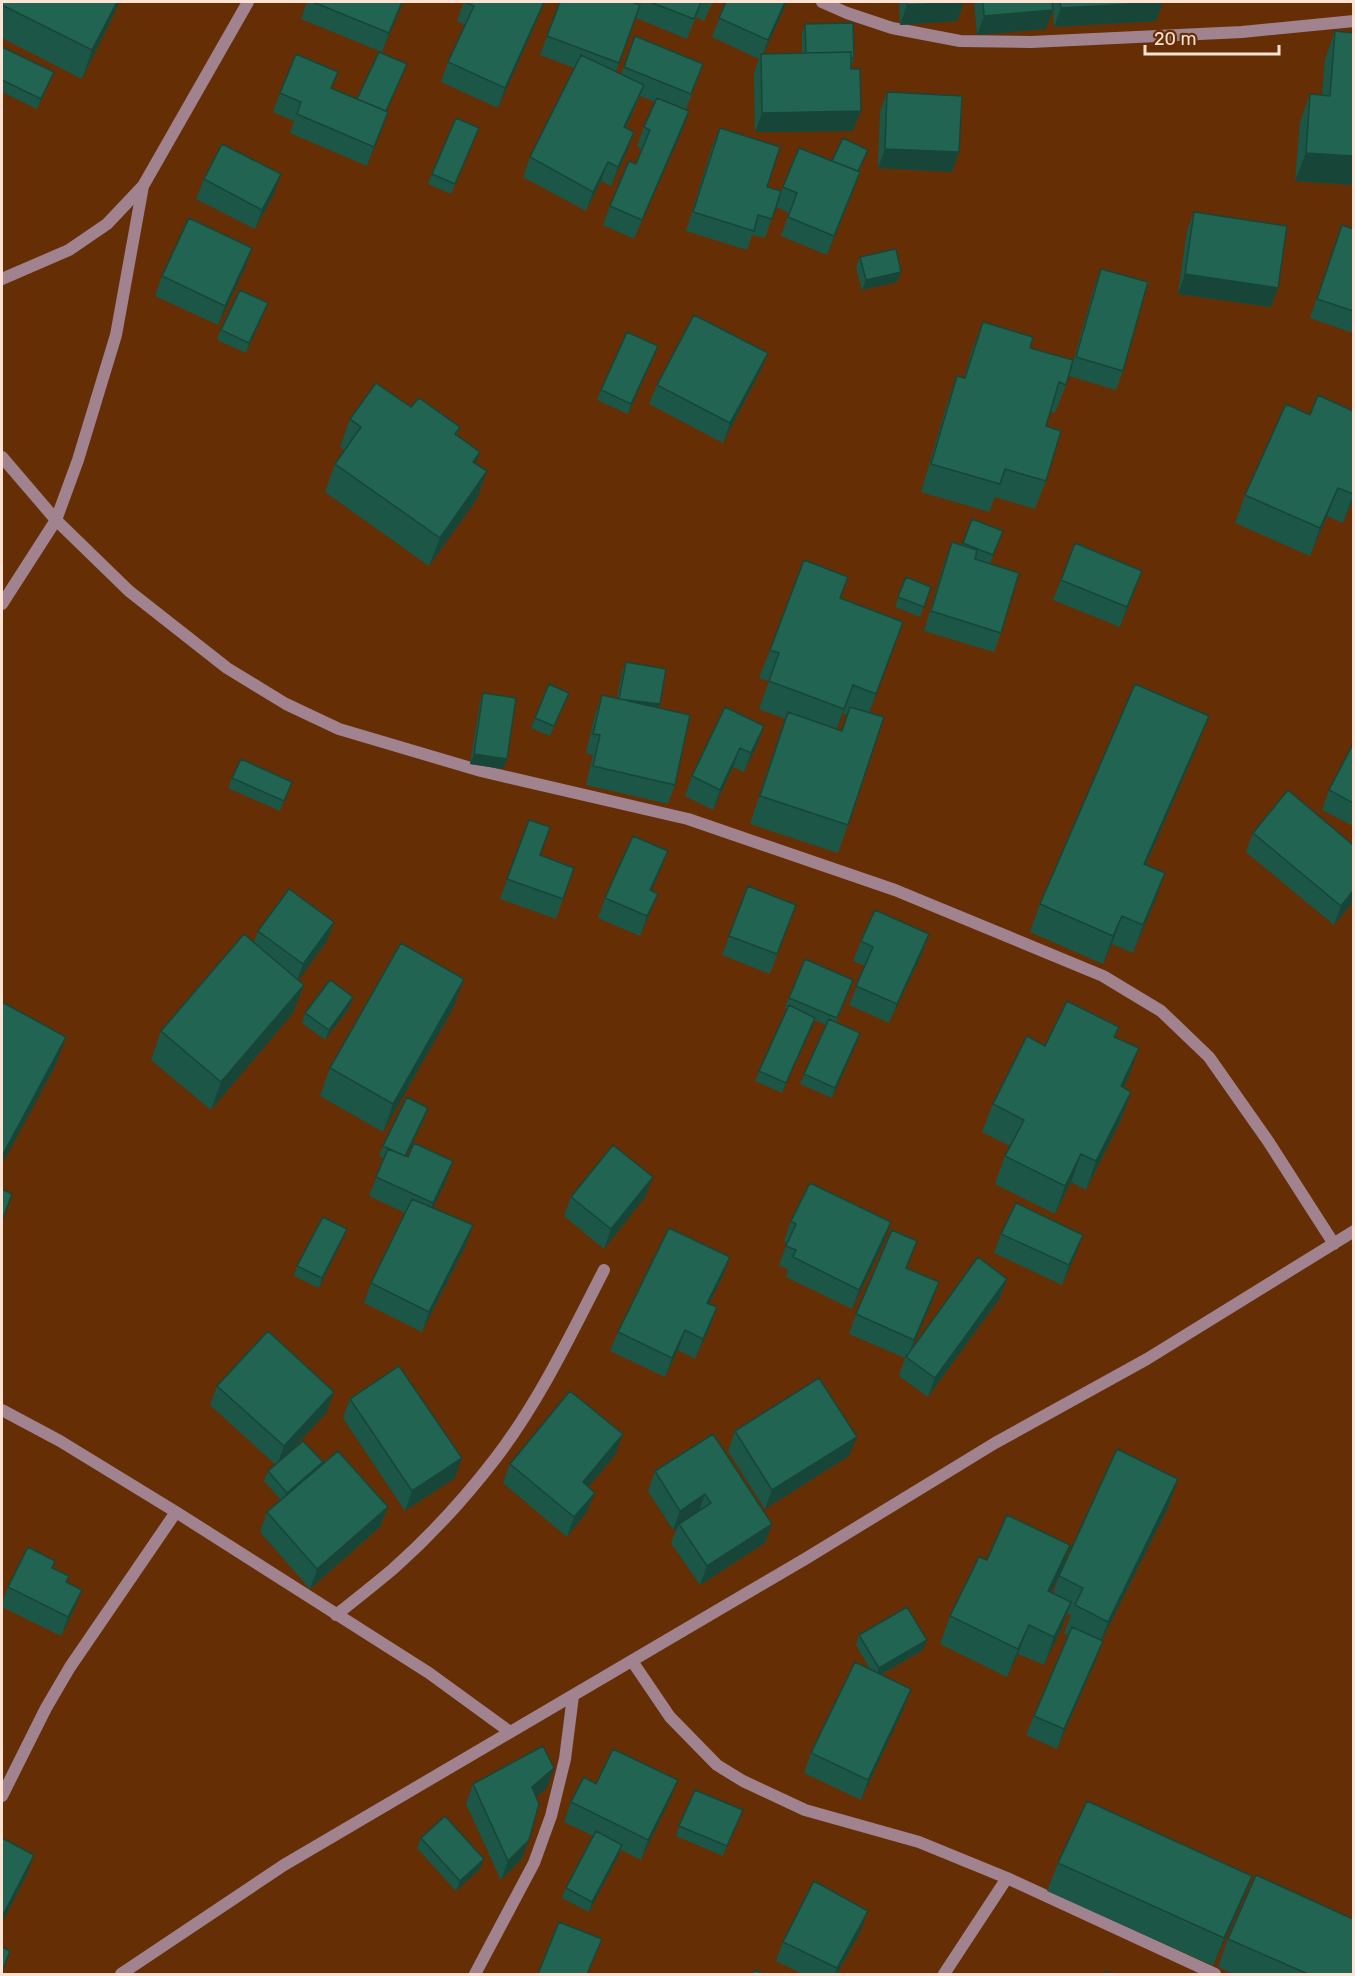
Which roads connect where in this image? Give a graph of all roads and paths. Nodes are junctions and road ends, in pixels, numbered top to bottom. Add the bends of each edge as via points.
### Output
1 (248, 2) edge
2 (822, 2) edge
3 (1353, 21) edge
4 (143, 186) junction
5 (2, 279) edge
6 (2, 457) edge
7 (56, 520) junction
8 (2, 604) edge
9 (1353, 1231) edge
10 (1334, 1244) junction
11 (604, 1270) dead end
12 (2, 1410) edge
13 (176, 1512) junction
14 (336, 1615) junction
15 (632, 1661) junction
16 (573, 1696) junction
17 (510, 1732) junction
18 (2, 1796) edge
19 (1006, 1878) junction
20 (121, 1974) edge
21 (475, 1974) edge
22 (944, 1974) edge
23 (1215, 1974) edge

1 - 4 street
2 - 3 street via 892,28 960,41 1031,42 1242,32
4 - 5 street via 106,224 69,250
4 - 7 street via 116,335
6 - 7 street
7 - 8 street
7 - 10 street via 129,591 227,668 286,704 339,729 481,771 688,819 895,890 1103,976 1161,1011 1209,1056
9 - 10 street
10 - 15 street via 1147,1359 995,1443
11 - 14 street via 530,1406 495,1458 394,1568
12 - 13 street
13 - 14 street
13 - 18 street via 70,1667
14 - 17 street via 429,1673
15 - 16 street
15 - 19 street via 670,1717 717,1765 743,1781 805,1809 919,1842
16 - 17 street
16 - 21 street via 565,1759 551,1816 534,1863
17 - 20 street via 284,1865
19 - 22 street
19 - 23 street

